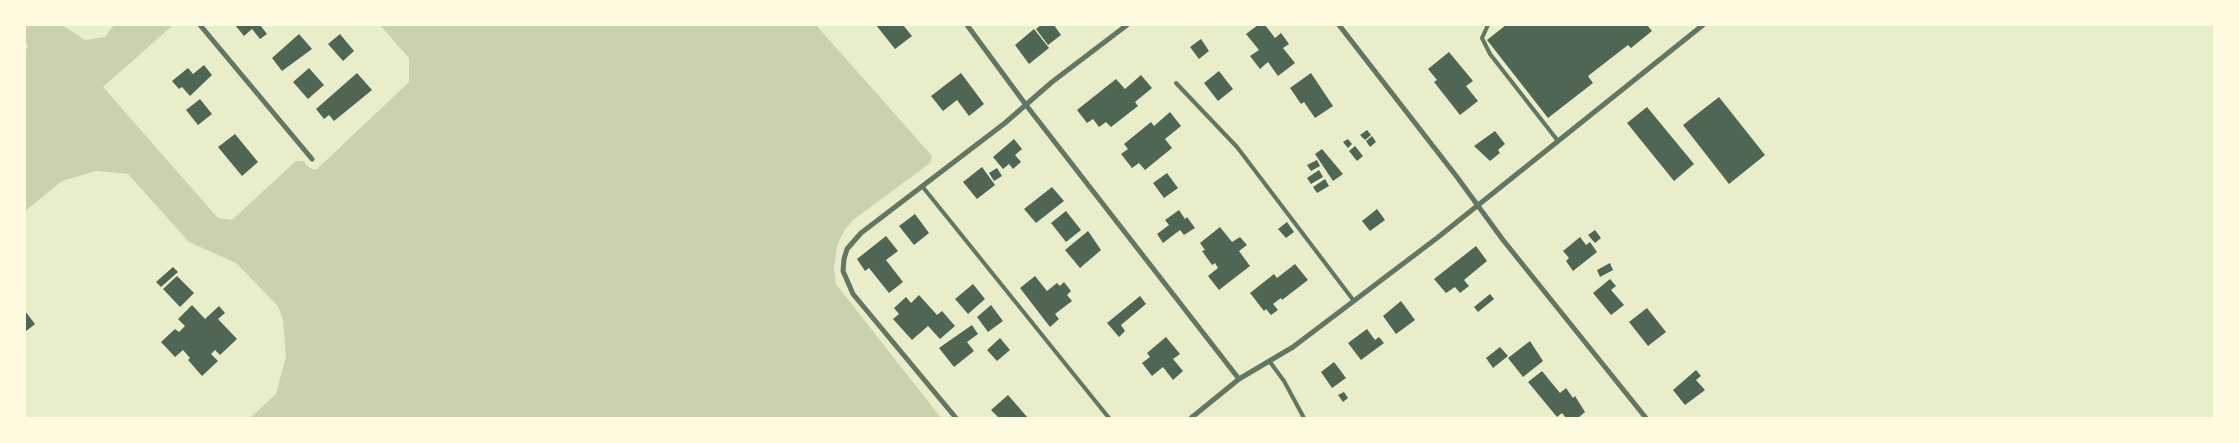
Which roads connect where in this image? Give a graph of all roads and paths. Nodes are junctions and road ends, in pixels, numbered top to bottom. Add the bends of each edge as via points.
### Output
1 (200, 25) edge
2 (967, 25) edge
3 (1128, 25) edge
4 (1339, 25) edge
5 (1488, 25) edge
6 (1703, 25) edge
7 (1176, 83) dead end
8 (1026, 105) junction
9 (1558, 142) junction
10 (312, 158) dead end
11 (922, 186) junction
12 (1478, 206) junction
13 (1354, 301) junction
14 (1270, 362) junction
15 (1239, 379) junction
16 (1645, 417) edge
17 (956, 418) edge
18 (1108, 418) edge
19 (1191, 418) edge
20 (1304, 418) edge

1 - 10 street
2 - 8 street
3 - 8 street
4 - 12 street
5 - 9 lane via 1482,38 1490,54
6 - 9 street
7 - 13 lane via 1236,146
8 - 11 street
8 - 15 street
9 - 12 street
11 - 17 street via 861,232 847,249 844,260 846,282
11 - 18 lane
12 - 13 street
12 - 16 street
13 - 14 street
14 - 15 street
14 - 20 lane via 1284,380
15 - 19 street

